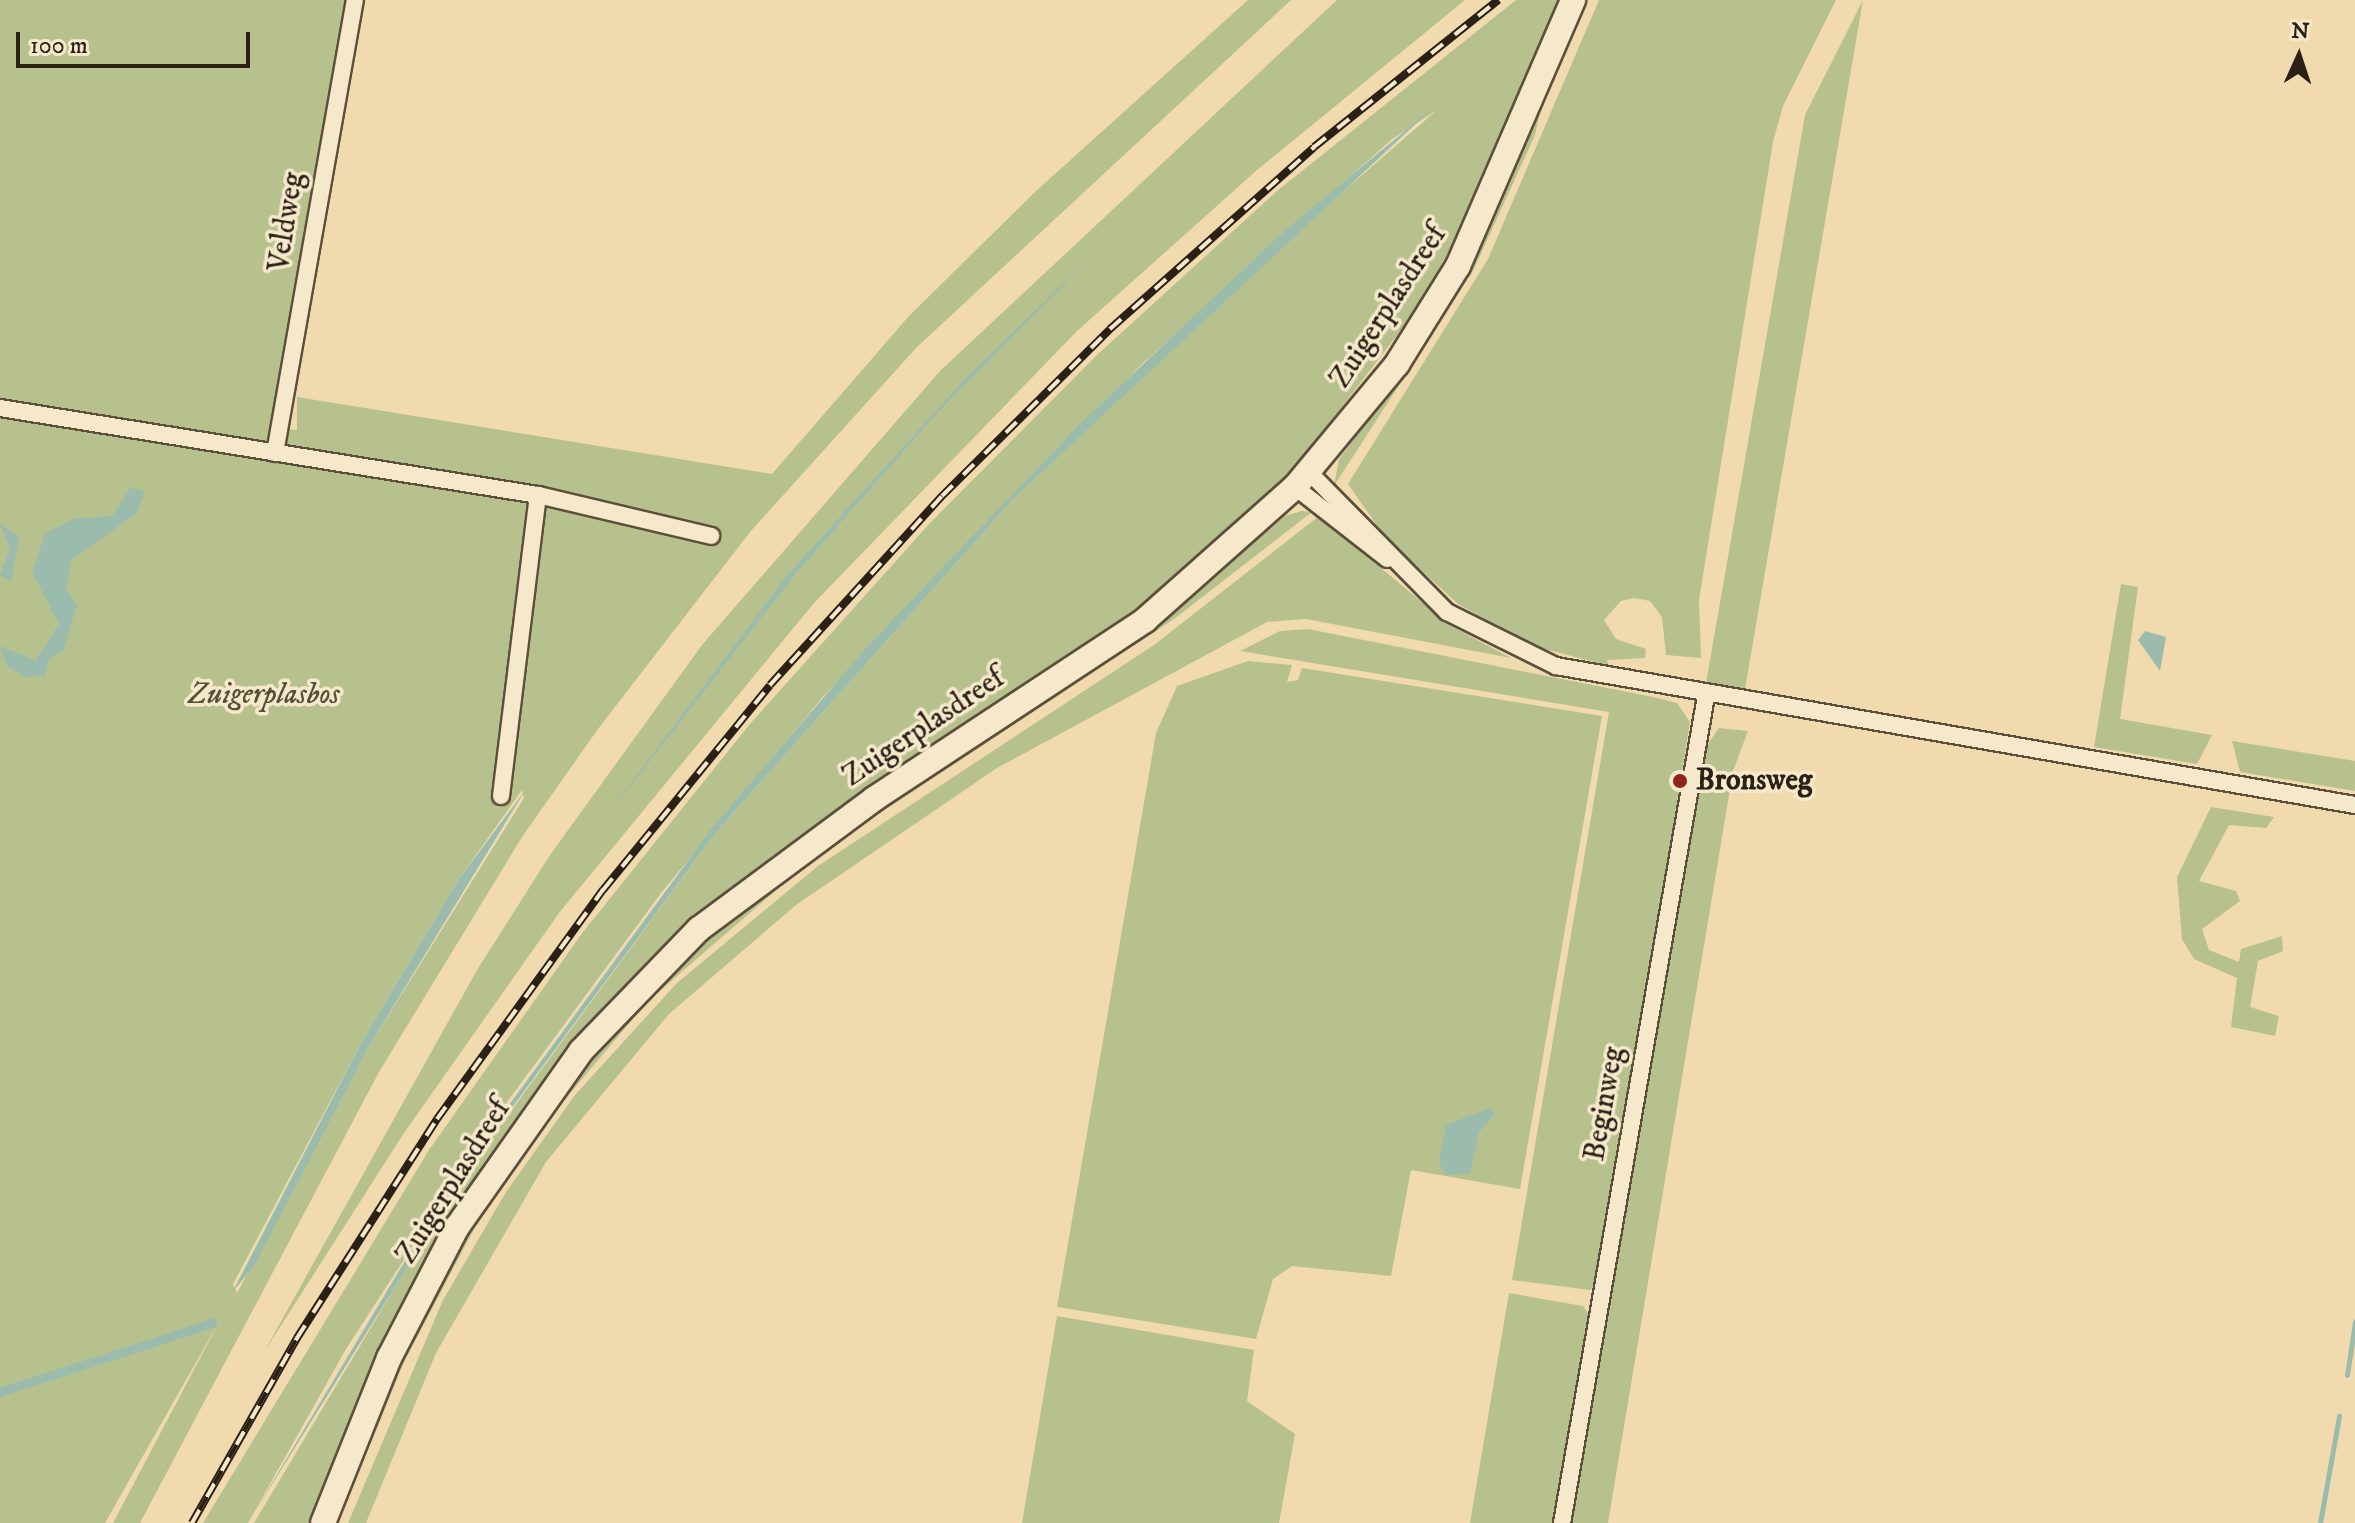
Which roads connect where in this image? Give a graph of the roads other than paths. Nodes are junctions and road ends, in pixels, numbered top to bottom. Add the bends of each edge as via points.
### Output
1 (355, 0) edge
2 (1573, 0) edge
3 (0, 408) edge
4 (275, 453) junction
5 (1302, 479) junction
6 (538, 495) junction
7 (711, 536) dead end
8 (1706, 696) junction
9 (501, 796) dead end
10 (2355, 805) edge
11 (323, 1523) edge
12 (1562, 1523) edge

1 - 4 street, Veldweg
2 - 5 main road, Zuigerplasdreef via 1458,266 1397,364
3 - 4 street
4 - 6 street
5 - 8 street via 1466,626 1521,654 1591,676
5 - 11 main road, Zuigerplasdreef via 1145,620 786,861 699,929 643,985 521,1129 457,1227 389,1358
6 - 7 street
6 - 9 street
8 - 10 street
8 - 12 street, Beginweg

